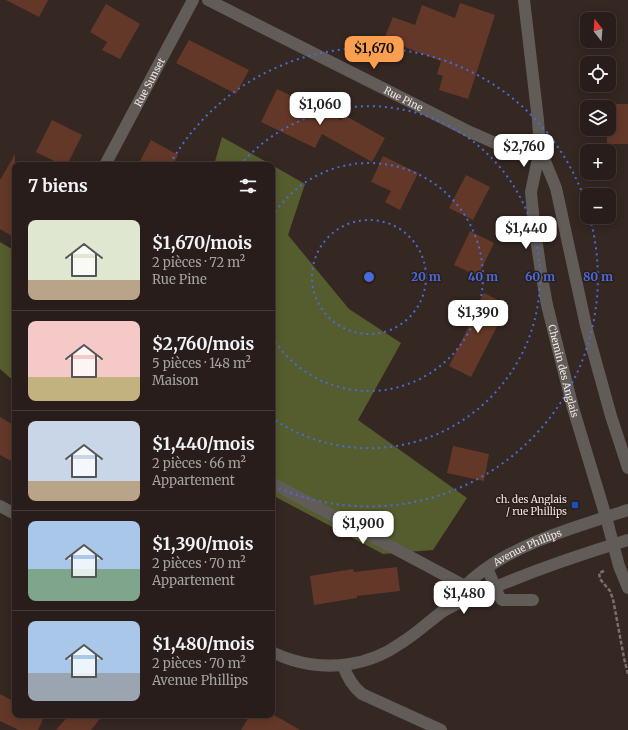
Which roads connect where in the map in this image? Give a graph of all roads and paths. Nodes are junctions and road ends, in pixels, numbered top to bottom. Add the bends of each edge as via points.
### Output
1 (193, 0) edge
2 (208, 0) edge
3 (524, 0) edge
4 (540, 149) junction
5 (107, 162) edge
6 (628, 468) edge
7 (275, 485) edge
8 (0, 506) edge
9 (628, 510) edge
10 (12, 512) edge
11 (606, 517) junction
12 (628, 540) edge
13 (613, 544) junction
14 (487, 568) junction
15 (599, 573) dead end
16 (465, 586) junction
17 (495, 587) junction
18 (628, 588) edge
19 (474, 597) junction
20 (533, 600) dead end
21 (443, 612) junction
22 (275, 653) edge
23 (343, 665) junction
24 (628, 674) edge
25 (441, 730) edge

1 - 5 street, Rue Sunset
2 - 4 street, Rue Pine via 470,132 509,149
3 - 4 street, Chemin des Anglais
4 - 6 street, Chemin des Anglais via 556,188 586,326
4 - 11 street, Chemin des Anglais via 531,192 541,272 563,373
7 - 16 street
8 - 10 street
9 - 11 street, Avenue Phillips
11 - 13 street, Chemin des Anglais
11 - 14 street, Avenue Phillips via 524,547
12 - 13 street, Avenue Phillips
13 - 17 street, Avenue Phillips via 544,567
13 - 18 street, Chemin des Anglais
14 - 16 street, Avenue Phillips
14 - 17 street
15 - 24 path via 613,599
16 - 19 street
16 - 21 street, Avenue Phillips
17 - 19 street, Avenue Phillips
17 - 20 street via 502,600
19 - 21 street, Avenue Phillips
21 - 23 street, Avenue Phillips via 391,650 366,661
22 - 23 street, Avenue Phillips via 305,663
23 - 25 street via 350,683 362,694

